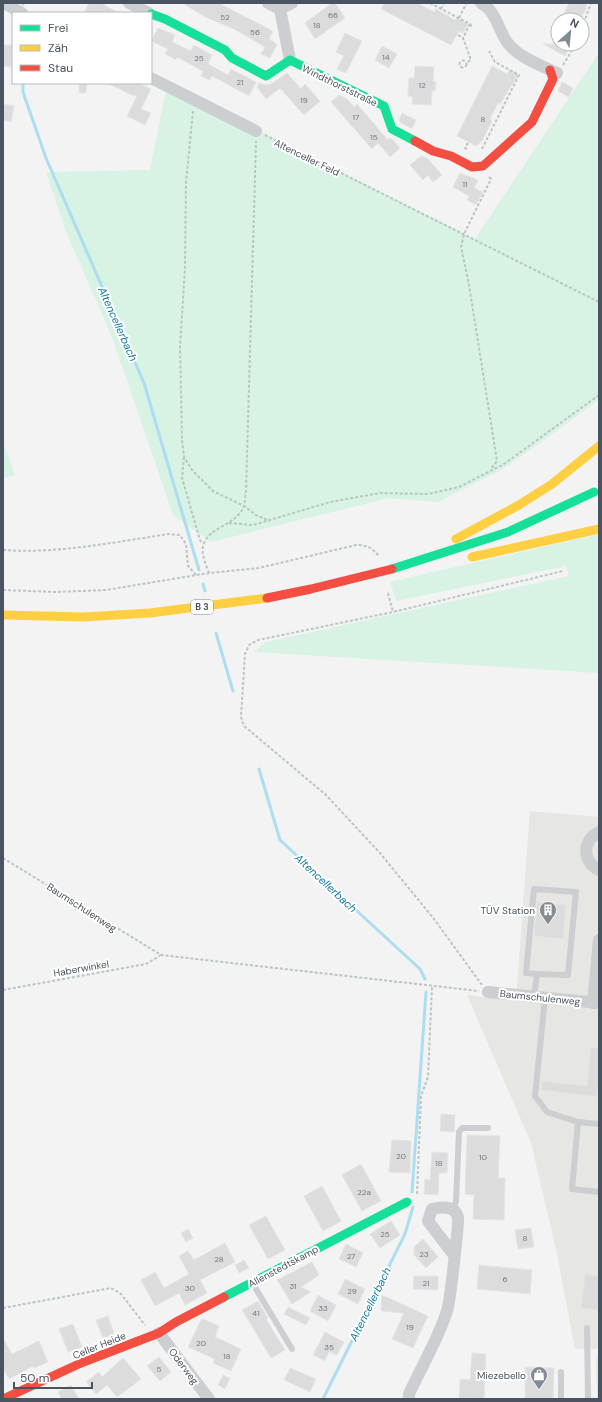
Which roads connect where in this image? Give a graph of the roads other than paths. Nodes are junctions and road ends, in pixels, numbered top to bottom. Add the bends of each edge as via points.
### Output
1 (3, 3) edge
2 (130, 3) edge
3 (268, 3) edge
4 (292, 3) edge
5 (482, 3) edge
6 (280, 9) junction
7 (20, 12) edge
8 (146, 12) edge
9 (152, 15) edge
10 (290, 60) junction
11 (554, 72) joint
12 (152, 79) edge
13 (256, 131) road end
14 (599, 446) edge
15 (594, 492) dead end
16 (599, 529) edge
17 (464, 559) dead end
18 (410, 563) junction
19 (361, 578) junction
20 (383, 582) dead end
21 (3, 615) edge
22 (599, 832) edge
23 (599, 870) edge
24 (599, 940) edge
25 (537, 974) junction
26 (488, 992) road end
27 (540, 998) junction
28 (596, 1003) edge
29 (578, 1122) junction
30 (599, 1124) edge
31 (488, 1128) dead end
32 (599, 1192) edge
33 (407, 1202) dead end
34 (453, 1210) junction
35 (454, 1255) junction
36 (252, 1282) junction
37 (587, 1328) dead end
38 (156, 1334) junction
39 (292, 1349) dead end
40 (561, 1372) dead end
41 (3, 1399) edge
42 (209, 1399) edge
43 (409, 1399) edge
44 (561, 1399) edge
45 (588, 1399) edge

1 - 7 street
2 - 8 street
3 - 6 street
4 - 6 street
5 - 11 street via 494,16 507,42 518,54
6 - 10 street
9 - 10 main road via 165,19 225,50 232,58 266,76
10 - 11 main road, Windthorststraße via 384,106 392,129 433,151 451,156 472,167 483,166 532,122
12 - 13 street
14 - 18 main road via 552,484 519,505
15 - 18 main road, B 3 via 518,528
16 - 17 main road
18 - 19 main road, B 3
19 - 20 main road
19 - 21 main road, B 3 via 277,596 179,610 111,616
22 - 23 street via 590,839 586,850 588,860
24 - 28 street, Baumschulenweg
25 - 25 lane via 526,973 534,889 576,892 568,975
25 - 27 lane
26 - 27 street, Baumschulenweg
27 - 28 street, Baumschulenweg
27 - 29 lane via 536,1096 547,1112
29 - 30 lane
29 - 32 lane via 572,1189
31 - 34 lane via 462,1128 459,1132 456,1201
33 - 36 main road, Allenstedtskamp
34 - 35 street via 458,1217
34 - 35 street via 442,1206 432,1209 428,1221
35 - 43 street via 448,1310 409,1394
36 - 38 main road, Allenstedtskamp
36 - 39 lane
37 - 45 lane
38 - 41 main road, Celler Heide via 81,1363
38 - 42 street, Oderweg
40 - 44 lane

